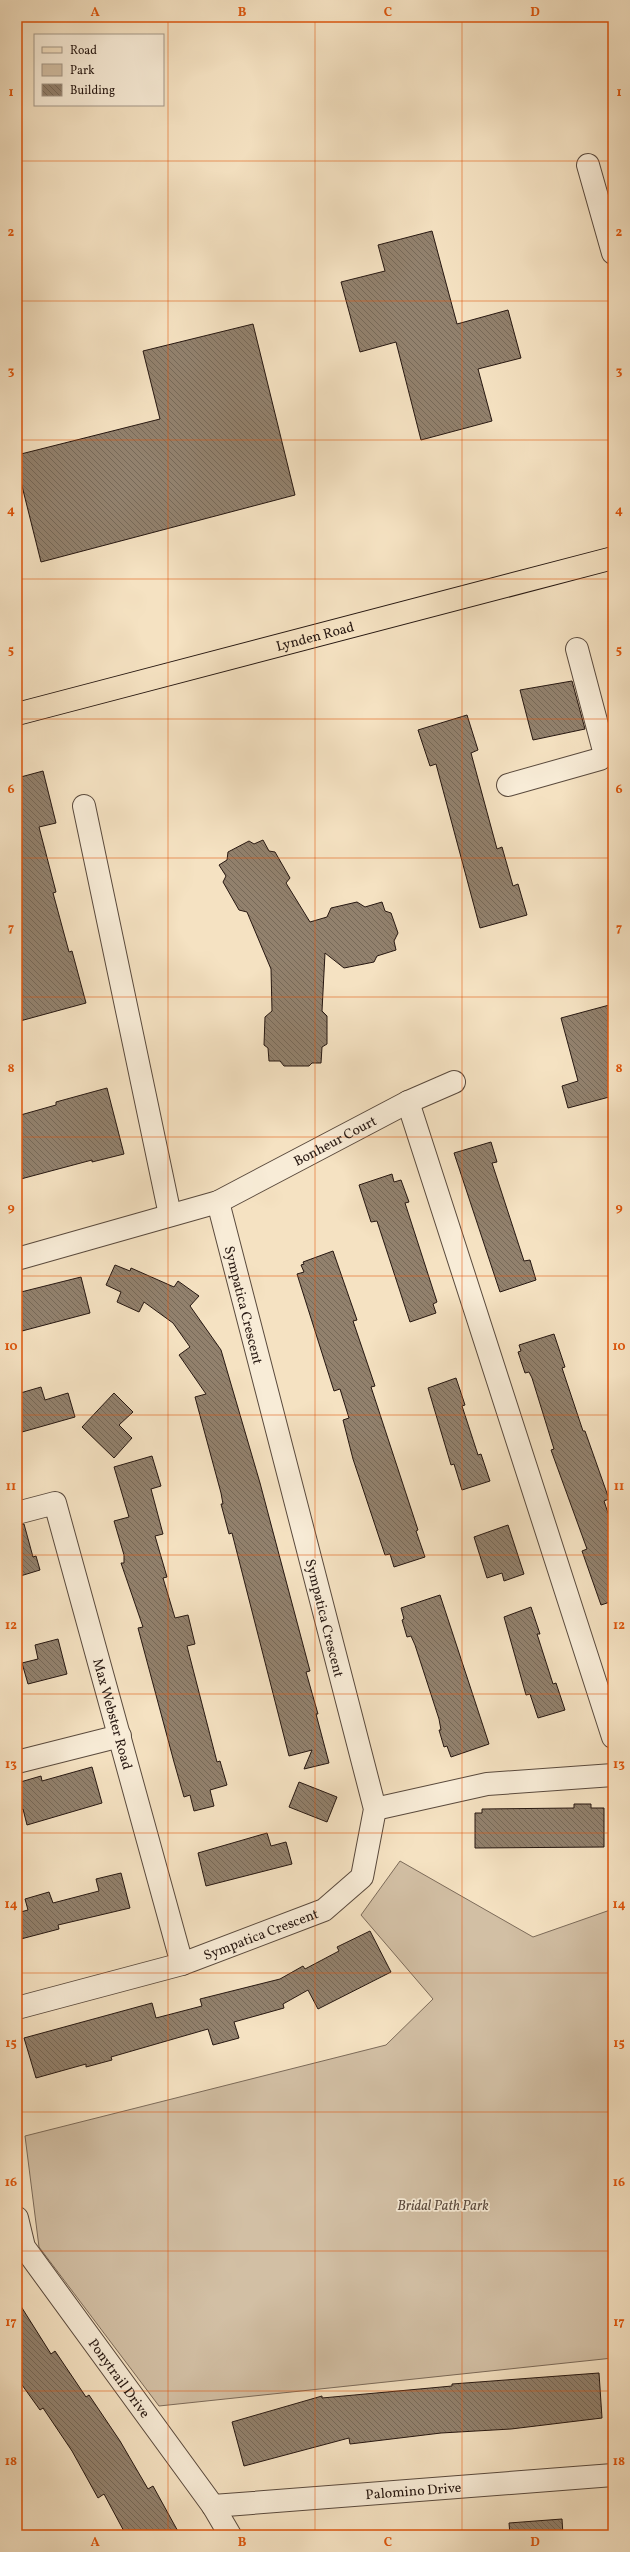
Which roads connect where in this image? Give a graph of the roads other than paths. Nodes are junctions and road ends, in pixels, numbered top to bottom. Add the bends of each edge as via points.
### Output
1 (588, 165) dead end
2 (606, 202) edge
3 (613, 253) edge
4 (613, 558) edge
5 (577, 649) dead end
6 (17, 714) edge
7 (508, 785) dead end
8 (84, 806) dead end
9 (454, 1082) dead end
10 (408, 1102) junction
11 (218, 1202) junction
12 (170, 1215) junction
13 (17, 1259) edge
14 (17, 1513) edge
15 (120, 1736) junction
16 (613, 1737) edge
17 (17, 1762) edge
18 (613, 1775) edge
19 (375, 1809) junction
20 (182, 1964) junction
21 (17, 2008) edge
22 (17, 2218) edge
23 (613, 2475) edge
24 (213, 2506) junction
25 (230, 2535) edge

1 - 2 street
2 - 3 street
4 - 6 main road, Lynden Road
5 - 7 street via 604,751 600,759
8 - 12 street
9 - 10 street, Bonheur Court
10 - 11 street, Bonheur Court
10 - 16 street
11 - 12 street
11 - 19 street, Sympatica Crescent
12 - 13 street
14 - 15 street, Max Webster Road via 55,1503
15 - 17 street
15 - 20 street, Max Webster Road
18 - 19 street via 487,1784
19 - 20 street, Sympatica Crescent via 362,1877 324,1910
20 - 21 street, Sympatica Crescent
22 - 24 street, Ponytrail Drive via 24,2247
23 - 24 street, Palomino Drive
24 - 25 street, Ponytrail Drive

